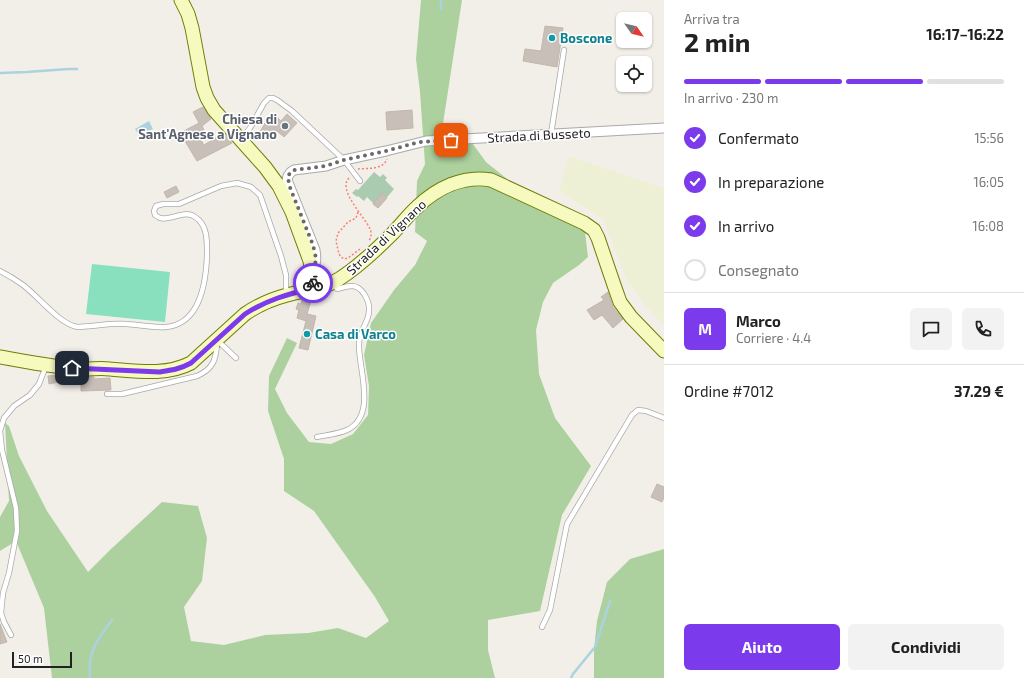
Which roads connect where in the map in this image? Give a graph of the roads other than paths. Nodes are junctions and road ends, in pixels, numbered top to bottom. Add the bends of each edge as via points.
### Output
1 (181, 0) edge
2 (564, 50) dead end
3 (664, 128) edge
4 (551, 134) junction
5 (241, 140) junction
6 (344, 160) junction
7 (360, 181) dead end
8 (312, 269) junction
9 (0, 271) edge
10 (333, 283) junction
11 (313, 288) junction
12 (286, 295) junction
13 (217, 340) junction
14 (664, 351) edge
15 (0, 357) edge
16 (236, 358) dead end
17 (46, 366) junction
18 (107, 394) dead end
19 (664, 418) edge
20 (317, 437) dead end
21 (542, 627) dead end
22 (11, 635) dead end

1 - 5 street, Strada di Busseto via 192,28 206,98
2 - 4 lane
3 - 4 street, Strada di Busseto
4 - 6 street, Strada di Busseto via 426,141
5 - 6 lane via 264,103 271,97 292,111
5 - 8 street, Strada di Busseto via 282,190
6 - 7 lane
6 - 8 street, Strada di Busseto via 326,166 294,170 288,176 289,185 315,250 316,263
8 - 11 street, Strada di Busseto
9 - 12 lane via 24,285 69,324 165,327 177,325 190,316 203,289 207,241 205,230 195,216 188,214 160,218 155,215 156,206 179,204 221,186 237,183 251,187 260,195 286,275
10 - 11 street, Strada di Vignano
10 - 14 street, Strada di Vignano via 368,257 417,207 437,191 469,178 491,180 594,230 620,302
10 - 20 lane via 337,289 352,285 366,296 369,311 358,344 365,390 364,408 354,426 346,431
11 - 12 street, Strada di Vignano
12 - 13 street, Strada di Vignano via 254,308
13 - 16 lane
13 - 17 street, Strada di Vignano via 191,363 182,368 160,372
13 - 18 lane via 214,362 204,373 122,394
15 - 17 street, Strada di Vignano
17 - 22 lane via 39,384 4,418 0,431 16,508 17,531 1,613
19 - 21 lane via 646,410 638,410 632,415 567,524 550,610

